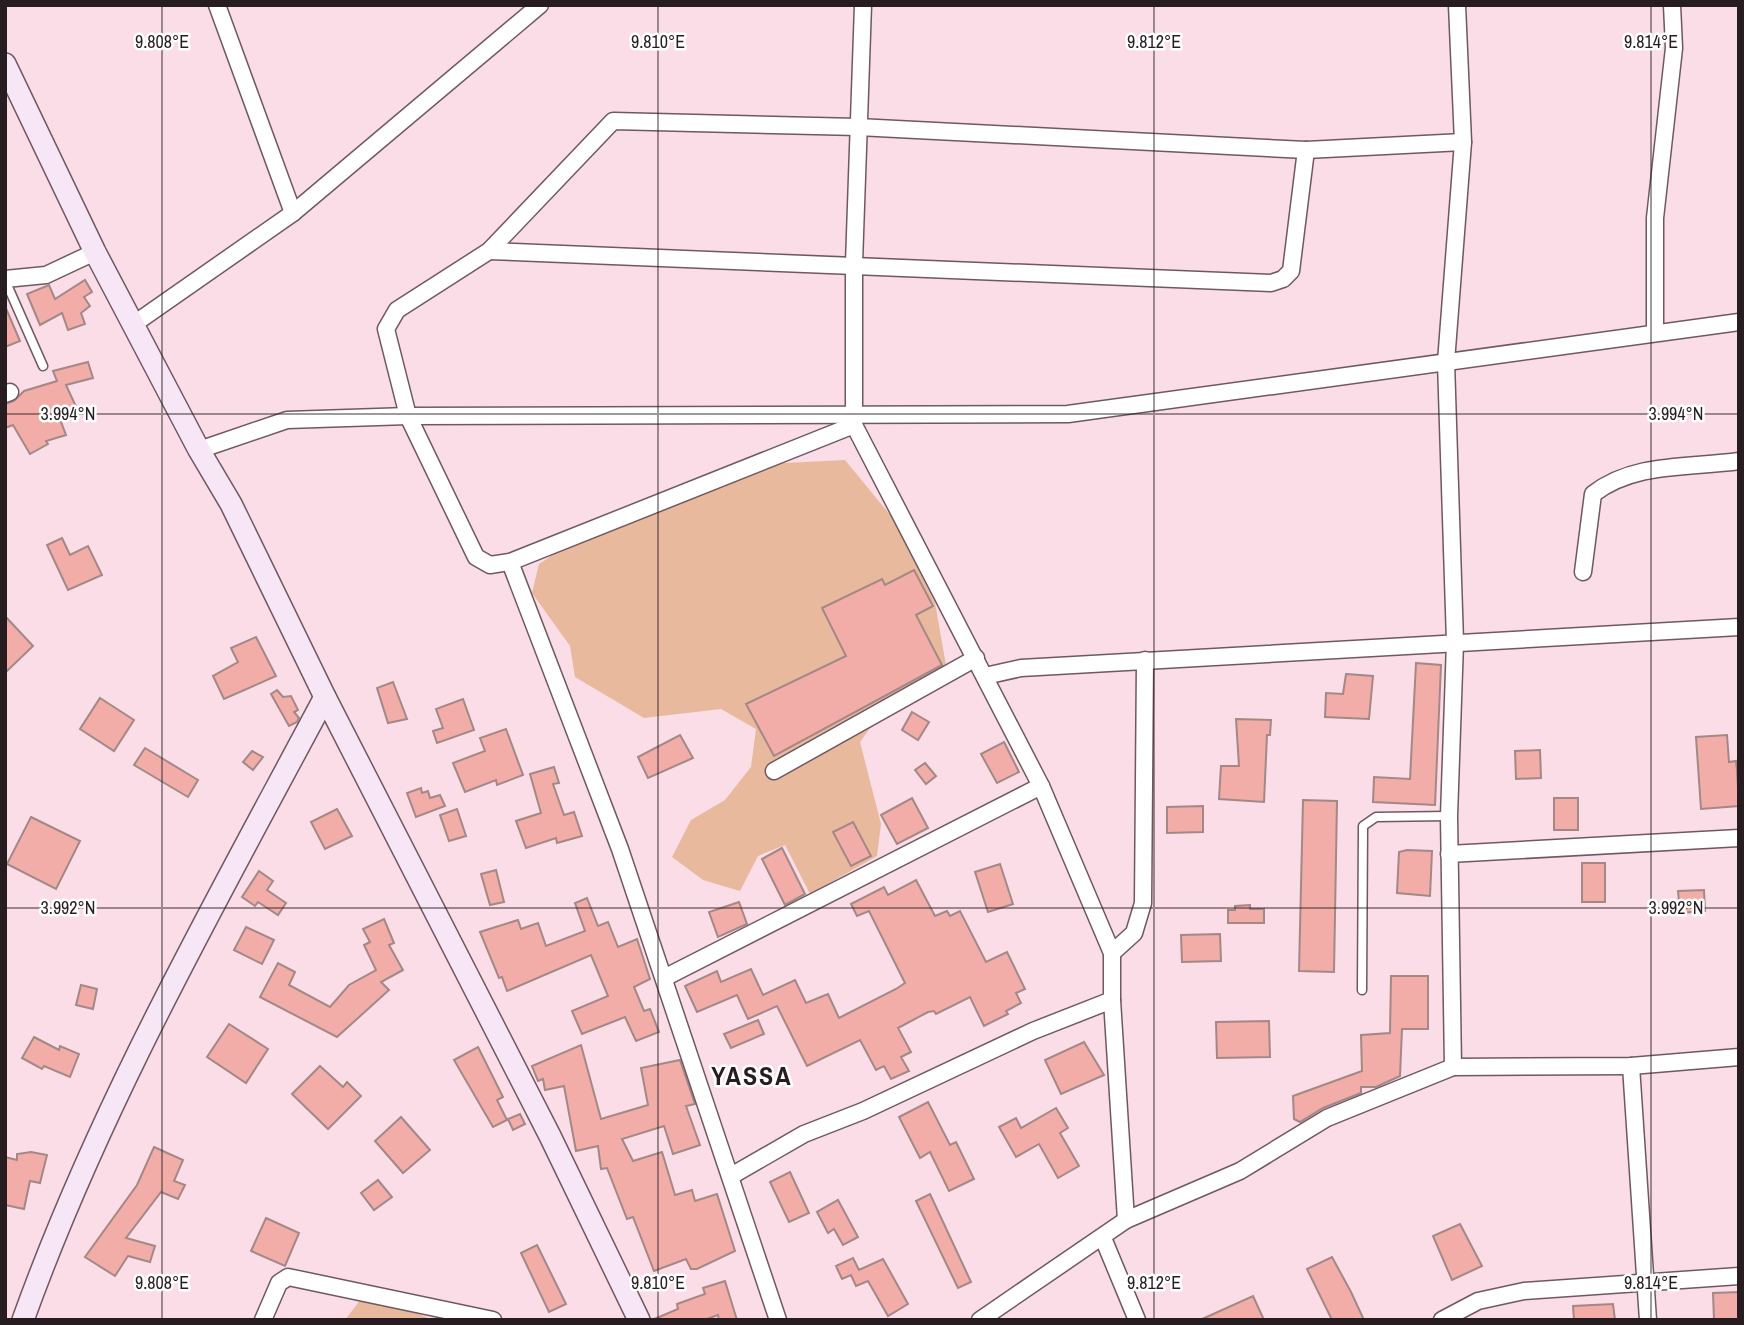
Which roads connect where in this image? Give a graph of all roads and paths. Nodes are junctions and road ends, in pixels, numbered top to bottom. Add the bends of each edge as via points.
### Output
1 (217, 5) edge
2 (540, 5) edge
3 (863, 5) edge
4 (1457, 5) edge
5 (1672, 5) edge
6 (5, 64) edge
7 (858, 127) junction
8 (1463, 142) junction
9 (1306, 150) junction
10 (293, 213) junction
11 (489, 251) junction
12 (95, 252) junction
13 (854, 263) junction
14 (5, 280) edge
15 (1739, 322) edge
16 (134, 324) junction
17 (1655, 331) junction
18 (1446, 362) junction
19 (43, 366) dead end
20 (408, 416) junction
21 (854, 419) junction
22 (199, 450) junction
23 (1739, 461) edge
24 (510, 562) junction
25 (1583, 572) dead end
26 (1739, 627) edge
27 (1455, 642) junction
28 (975, 658) junction
29 (1144, 660) junction
30 (985, 676) junction
31 (325, 697) junction
32 (774, 771) dead end
33 (1041, 786) junction
34 (1449, 816) junction
35 (1739, 838) edge
36 (1449, 854) junction
37 (1112, 953) junction
38 (664, 978) junction
39 (1362, 990) dead end
40 (1112, 1000) junction
41 (1739, 1057) edge
42 (1631, 1066) junction
43 (1452, 1067) junction
44 (731, 1176) junction
45 (1126, 1220) junction
46 (1103, 1238) junction
47 (1739, 1276) edge
48 (1646, 1283) junction
49 (23, 1320) edge
50 (263, 1320) edge
51 (493, 1320) edge
52 (639, 1320) edge
53 (778, 1320) edge
54 (980, 1320) edge
55 (1137, 1320) edge
56 (1442, 1320) edge
57 (1648, 1320) edge

1 - 10 street
2 - 10 street
3 - 7 street
4 - 8 street
5 - 17 street via 1674,48 1655,218
6 - 12 main road
7 - 9 street
7 - 11 street via 613,121
7 - 13 street
8 - 9 street
8 - 18 street
9 - 13 street via 1291,271 1271,283
10 - 16 street
11 - 13 street
11 - 20 street via 397,310 389,320 386,329
12 - 14 street via 46,275
12 - 16 main road
13 - 21 street
14 - 19 lane
15 - 17 street
16 - 22 main road
17 - 18 street
18 - 21 street via 1068,414
18 - 27 street
20 - 21 street
20 - 22 street via 287,420
20 - 24 street via 476,556 490,565
21 - 24 street
21 - 28 street
22 - 31 main road via 231,504
23 - 25 street via 1675,466 1612,479 1592,495
24 - 38 street via 620,849
26 - 27 street
27 - 29 street
27 - 34 street
28 - 30 street
28 - 32 street
29 - 30 street via 1021,668
29 - 37 street via 1143,903 1134,933
30 - 33 street
31 - 49 main road via 131,1068 49,1247
31 - 52 main road
33 - 37 street
33 - 38 street
34 - 36 street
34 - 39 lane via 1376,817 1363,826
35 - 36 street
36 - 43 street
37 - 40 street
38 - 44 street
40 - 44 street via 804,1134
40 - 45 street
41 - 42 street
42 - 43 street
42 - 48 street
43 - 45 street via 1327,1118 1240,1171
44 - 53 street
45 - 46 street
46 - 54 street
46 - 55 street
47 - 48 street
48 - 56 street via 1524,1291 1478,1301
48 - 57 street
50 - 51 street via 279,1283 288,1277

